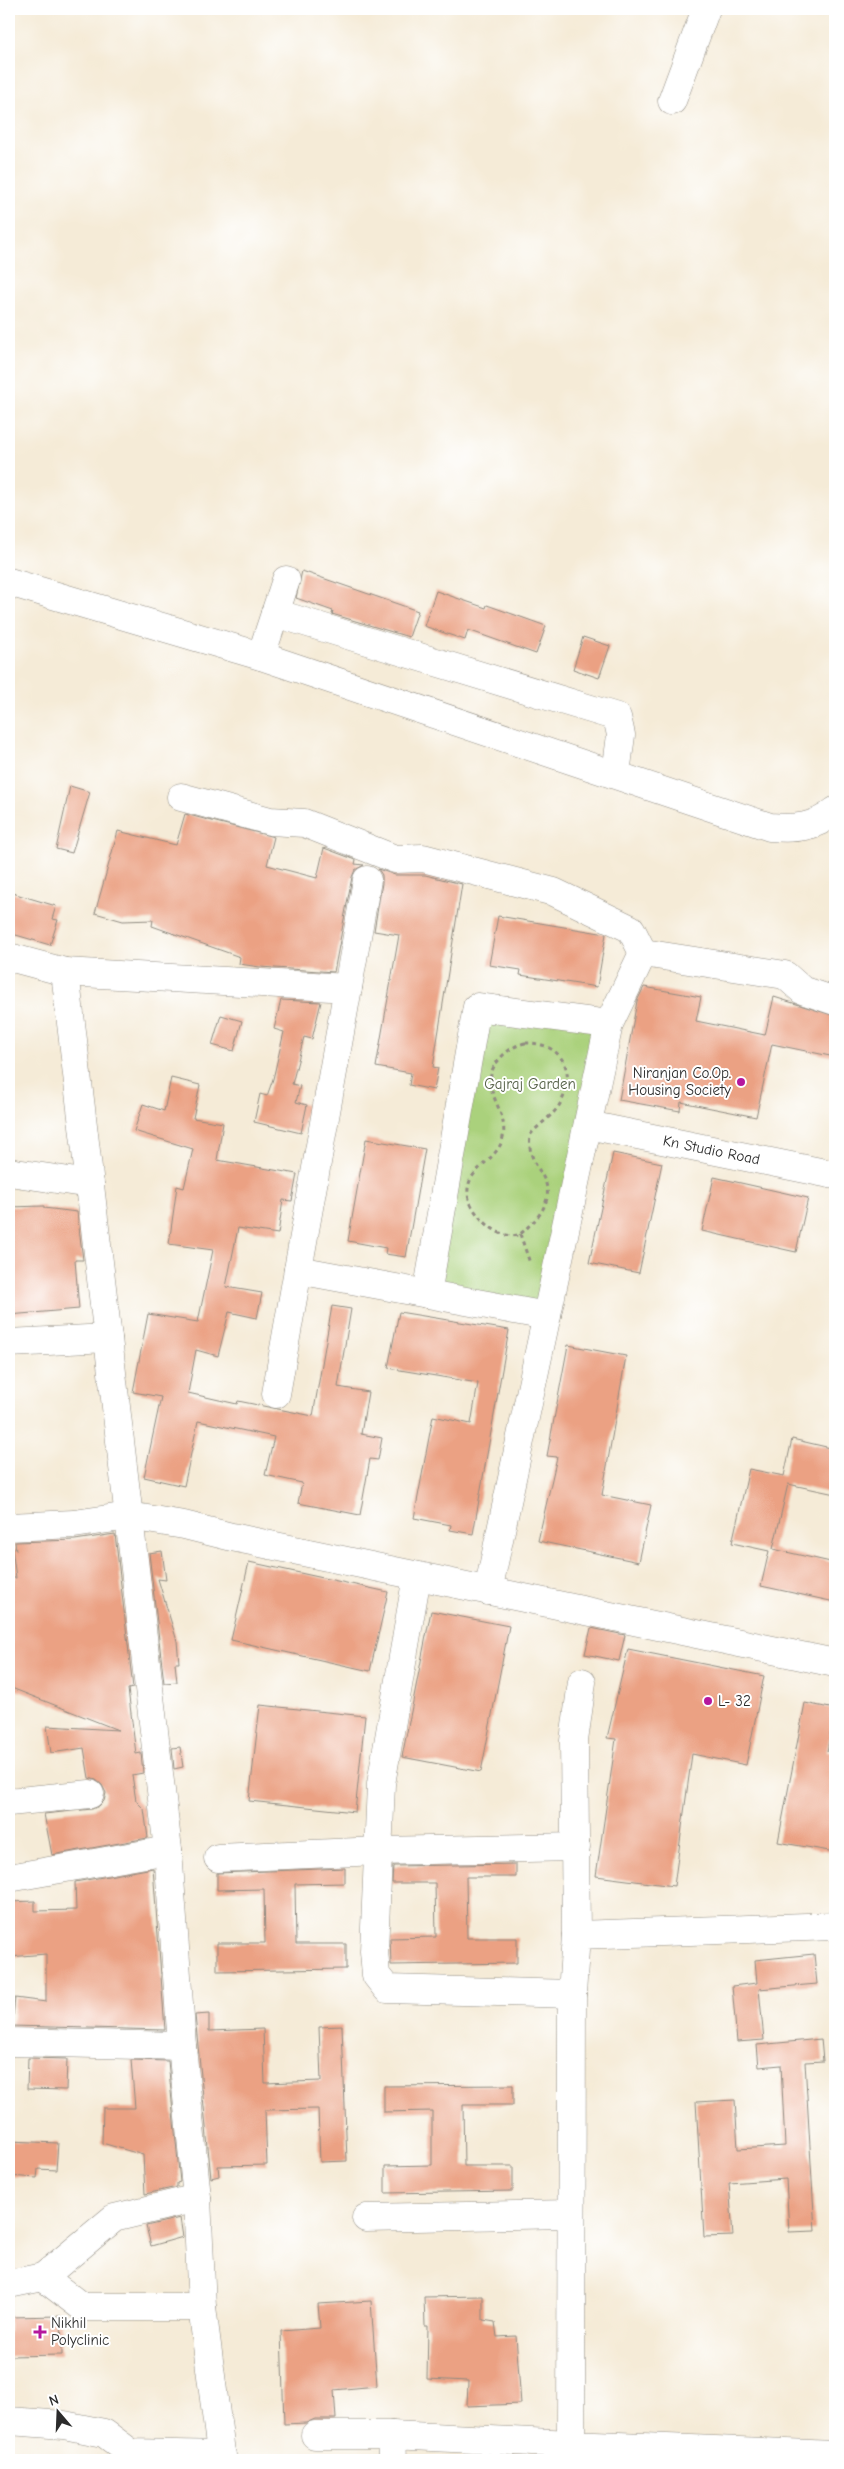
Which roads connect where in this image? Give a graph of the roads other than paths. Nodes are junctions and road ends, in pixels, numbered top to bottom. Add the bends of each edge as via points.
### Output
1 (706, 9) edge
2 (672, 102) dead end
3 (286, 580) dead end
4 (9, 582) edge
5 (275, 613) junction
6 (261, 656) junction
7 (616, 774) junction
8 (181, 798) dead end
9 (835, 811) edge
10 (367, 880) dead end
11 (643, 953) junction
12 (9, 957) edge
13 (65, 972) junction
14 (348, 988) junction
15 (835, 1001) edge
16 (609, 1024) junction
17 (588, 1125) junction
18 (9, 1172) edge
19 (835, 1174) edge
20 (90, 1184) junction
21 (298, 1270) junction
22 (427, 1294) junction
23 (547, 1316) junction
24 (108, 1338) junction
25 (9, 1343) edge
26 (276, 1394) dead end
27 (129, 1516) junction
28 (9, 1527) edge
29 (417, 1576) junction
30 (488, 1591) junction
31 (835, 1663) edge
32 (582, 1682) dead end
33 (90, 1794) dead end
34 (9, 1802) edge
35 (576, 1847) junction
36 (168, 1850) junction
37 (378, 1851) junction
38 (218, 1858) dead end
39 (9, 1878) edge
40 (835, 1926) edge
41 (576, 1935) junction
42 (572, 1994) junction
43 (9, 2042) edge
44 (182, 2046) junction
45 (197, 2198) junction
46 (571, 2214) junction
47 (366, 2218) dead end
48 (43, 2277) junction
49 (9, 2284) edge
50 (202, 2307) junction
51 (9, 2421) edge
52 (316, 2435) dead end
53 (393, 2448) edge
54 (571, 2452) edge
55 (835, 2455) edge
56 (222, 2458) edge

1 - 2 street
3 - 5 street
4 - 6 street
5 - 6 street
5 - 7 street via 617,717 621,735
6 - 7 street
7 - 9 street via 770,827 795,829 818,823
8 - 11 street via 270,821 304,823 395,859 423,858 554,892 631,929
10 - 14 street
11 - 15 street via 785,975 802,990
11 - 16 street
12 - 13 street
13 - 14 street
13 - 20 street
14 - 21 street
16 - 17 street
16 - 22 street via 477,1007
17 - 19 street, Kn Studio Road
17 - 23 street
18 - 20 street
20 - 24 street
21 - 22 street
21 - 26 street
22 - 23 street
23 - 30 street
24 - 25 street
24 - 27 street
27 - 28 street via 74,1524
27 - 29 street
27 - 36 street
29 - 30 street
29 - 37 street via 382,1784
30 - 31 street
32 - 35 street via 574,1741
33 - 34 street
35 - 37 street
35 - 41 street
36 - 39 street
36 - 44 street
37 - 38 street
37 - 42 street via 374,1951 376,1975 387,1989
40 - 41 street
41 - 42 street
42 - 46 street
43 - 44 street
44 - 45 street
45 - 48 street via 114,2218
45 - 50 street
46 - 47 street
46 - 54 street
48 - 49 street
48 - 50 street via 82,2306
50 - 56 street
51 - 56 street via 64,2425 104,2433 131,2453
52 - 53 street
53 - 54 street
54 - 55 street

